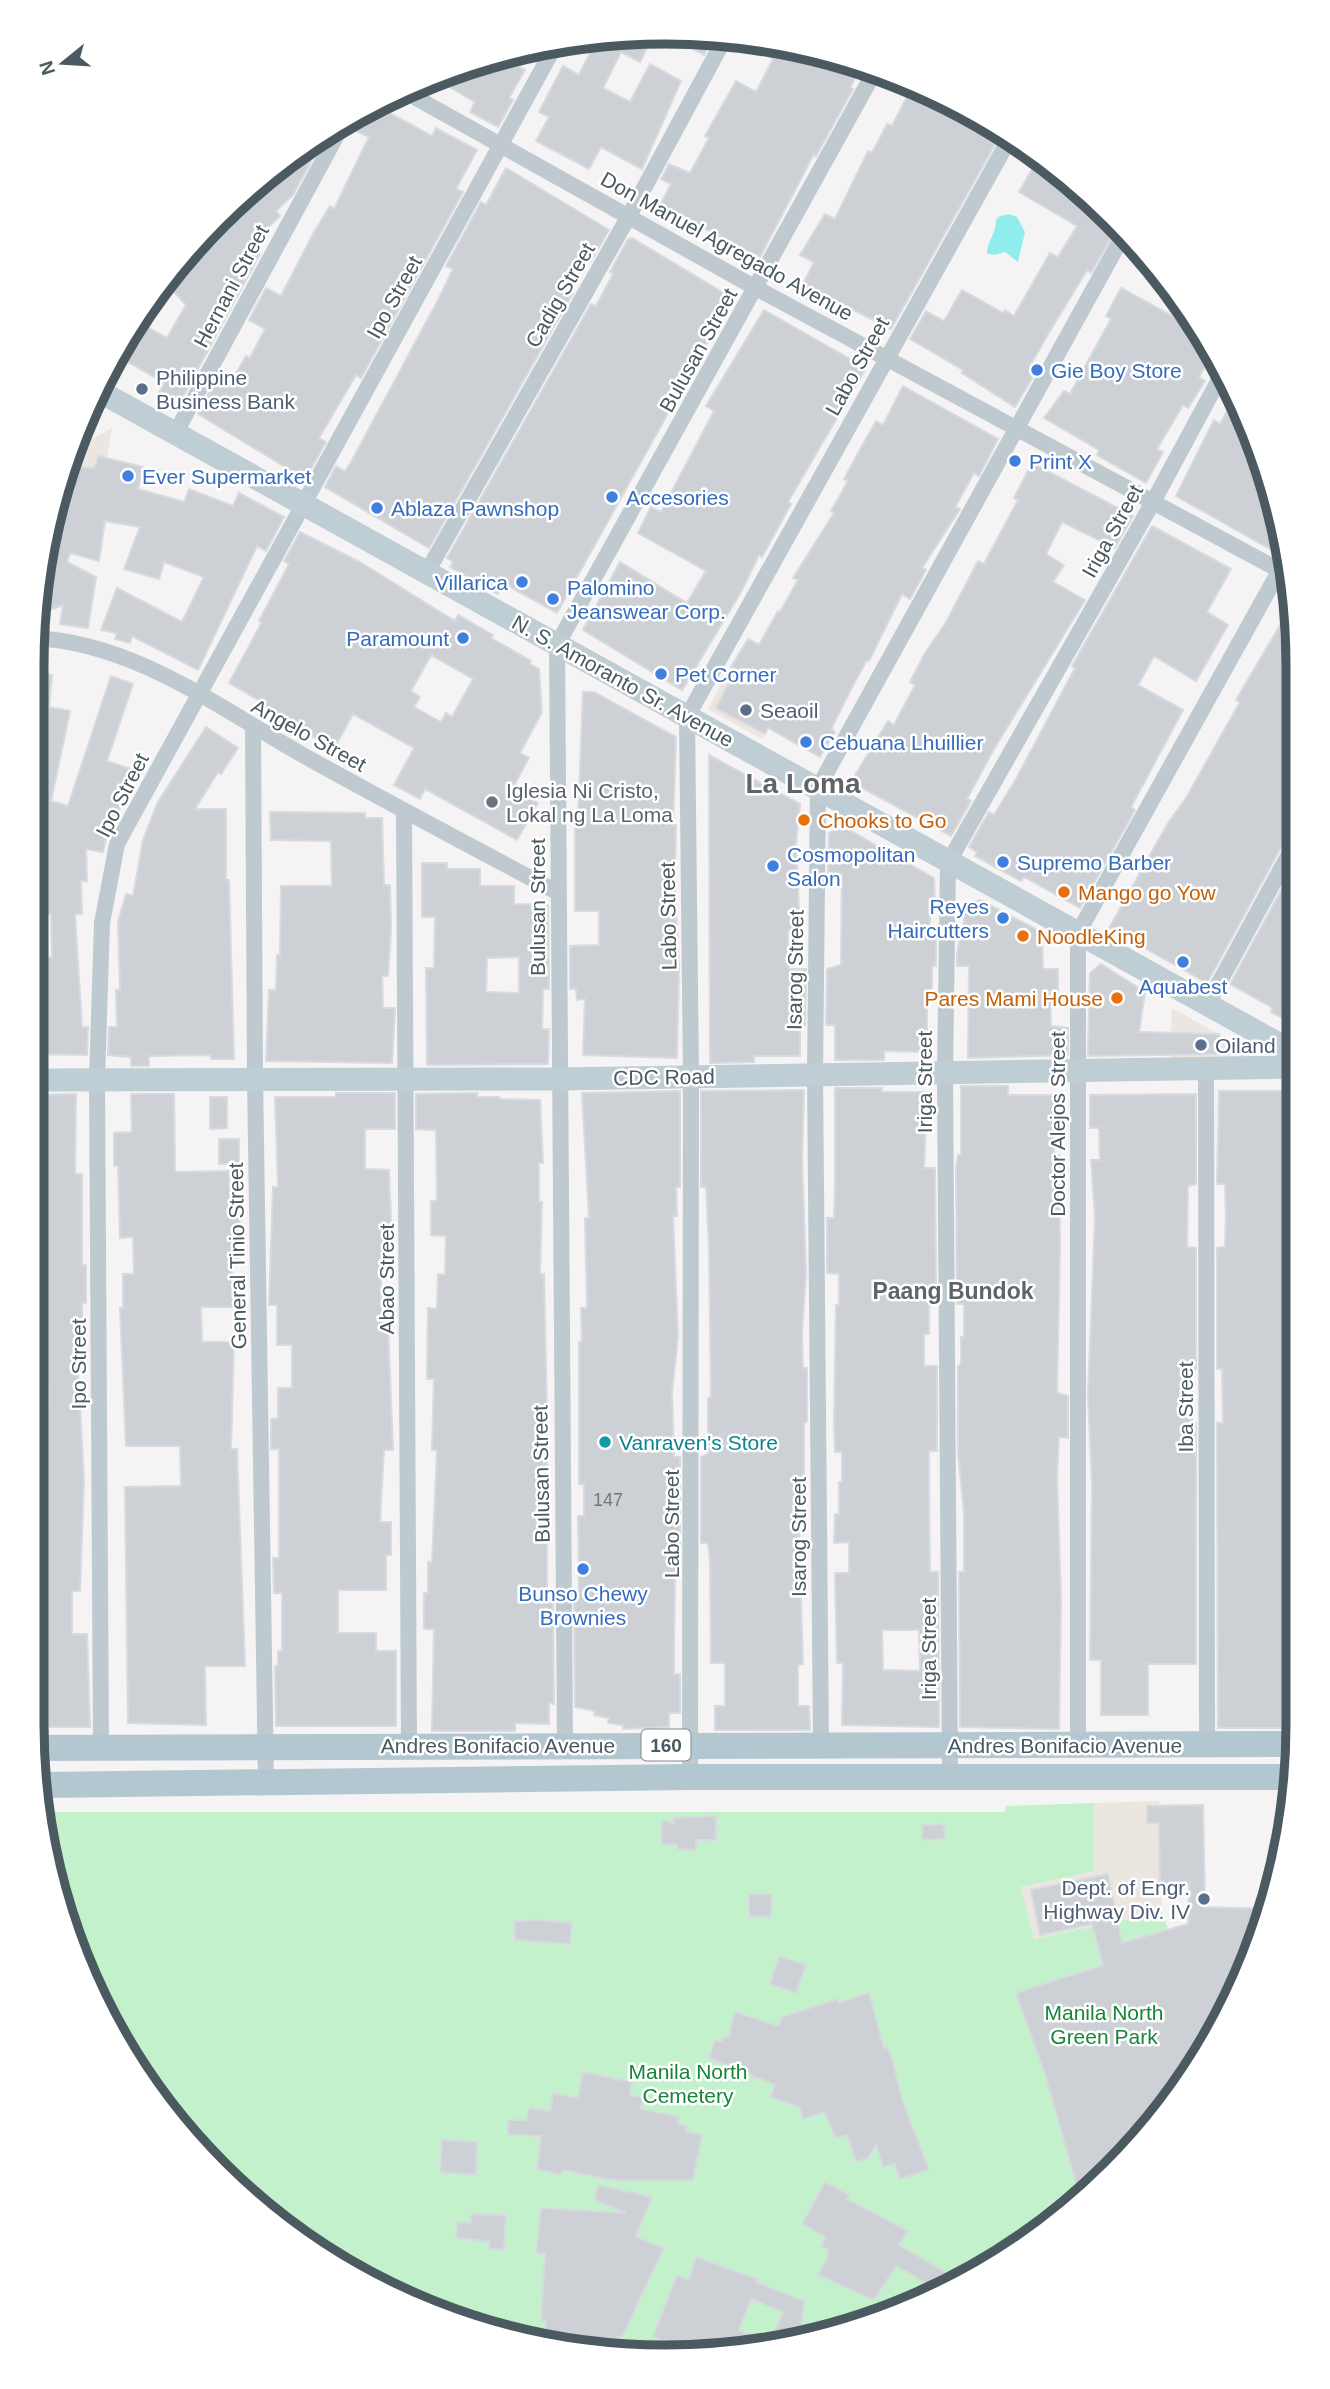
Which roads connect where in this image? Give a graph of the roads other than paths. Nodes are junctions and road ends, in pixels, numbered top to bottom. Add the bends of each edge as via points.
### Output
1 (720, 46) edge
2 (550, 55) edge
3 (871, 79) edge
4 (414, 97) edge
5 (335, 139) edge
6 (503, 145) junction
7 (1006, 145) edge
8 (629, 216) junction
9 (1119, 242) edge
10 (757, 288) junction
11 (885, 358) junction
12 (1218, 382) edge
13 (106, 395) edge
14 (1017, 428) junction
15 (175, 434) junction
16 (1153, 502) junction
17 (302, 505) junction
18 (1277, 564) edge
19 (427, 572) junction
20 (1280, 578) edge
21 (45, 639) edge
22 (557, 645) junction
23 (198, 696) junction
24 (687, 717) junction
25 (253, 728) junction
26 (818, 788) junction
27 (404, 811) junction
28 (1286, 860) edge
29 (948, 863) junction
30 (557, 892) junction
31 (1078, 933) junction
32 (1207, 1005) junction
33 (1286, 1048) edge
34 (1286, 1067) edge
35 (1206, 1070) junction
36 (1077, 1071) junction
37 (945, 1074) junction
38 (815, 1075) junction
39 (691, 1076) junction
40 (255, 1078) junction
41 (406, 1078) junction
42 (97, 1079) junction
43 (558, 1079) junction
44 (44, 1080) edge
45 (565, 1744) junction
46 (1286, 1744) edge
47 (690, 1745) junction
48 (821, 1745) junction
49 (950, 1745) junction
50 (1078, 1745) junction
51 (1207, 1745) junction
52 (266, 1746) junction
53 (409, 1746) junction
54 (101, 1747) junction
55 (45, 1748) edge
56 (690, 1777) junction
57 (950, 1777) junction
58 (1284, 1777) edge
59 (266, 1783) junction
60 (47, 1785) edge

1 - 8 street, Cadig Street
2 - 6 street, Ipo Street
3 - 10 street, Bulusan Street
4 - 6 street, Don Manuel Agregado Avenue
5 - 15 street, Hernani Street
6 - 8 street, Don Manuel Agregado Avenue
6 - 17 street, Ipo Street
7 - 11 street, Labo Street
8 - 10 street, Don Manuel Agregado Avenue
8 - 19 street, Cadig Street
9 - 14 street, Isarog Street
10 - 11 street, Don Manuel Agregado Avenue
10 - 22 street, Bulusan Street
11 - 14 street, Don Manuel Agregado Avenue
11 - 24 street, Labo Street
12 - 16 street, Iriga Street
13 - 15 street, N. S. Amoranto Sr. Avenue
14 - 16 street, Don Manuel Agregado Avenue
14 - 26 street, Isarog Street
15 - 17 street, N. S. Amoranto Sr. Avenue
16 - 18 street, Don Manuel Agregado Avenue
16 - 29 street, Iriga Street
17 - 19 street, N. S. Amoranto Sr. Avenue
17 - 23 street, Ipo Street
19 - 22 street, N. S. Amoranto Sr. Avenue
20 - 31 street, Doctor Alejos Street
21 - 23 street, Angelo Street via 89,645 139,663
22 - 24 street, N. S. Amoranto Sr. Avenue
22 - 30 street, Bulusan Street
23 - 25 street, Angelo Street
23 - 42 street, Ipo Street via 117,844 102,923
24 - 26 street, N. S. Amoranto Sr. Avenue
24 - 39 street, Labo Street
25 - 27 street, Angelo Street
25 - 40 street, General Tinio Street
26 - 29 street, N. S. Amoranto Sr. Avenue
26 - 38 street, Isarog Street
27 - 30 street, Angelo Street
27 - 41 street, Abao Street
28 - 32 street
29 - 31 street, N. S. Amoranto Sr. Avenue
29 - 37 street, Iriga Street
30 - 43 street, Bulusan Street
31 - 32 street, N. S. Amoranto Sr. Avenue
31 - 36 street, Doctor Alejos Street
32 - 33 street, N. S. Amoranto Sr. Avenue
34 - 35 street, CDC Road
35 - 36 street, CDC Road
35 - 51 street, Iba Street
36 - 37 street, CDC Road
36 - 50 street, Doctor Alejos Street
37 - 38 street, CDC Road
37 - 49 street, Iriga Street
38 - 39 street, CDC Road
38 - 48 street, Isarog Street
39 - 43 street, CDC Road
39 - 47 street, Labo Street
40 - 41 street, CDC Road
40 - 42 street, CDC Road
40 - 52 street, General Tinio Street
41 - 43 street, CDC Road
41 - 53 street, Abao Street
42 - 44 street, CDC Road
42 - 54 street, Ipo Street
43 - 45 street, Bulusan Street
45 - 47 main road, Andres Bonifacio Avenue / 160
45 - 53 main road, Andres Bonifacio Avenue / 160
46 - 51 main road, Andres Bonifacio Avenue / 160
47 - 48 main road, Andres Bonifacio Avenue / 160
47 - 56 street, Labo Street
48 - 49 main road, Andres Bonifacio Avenue / 160
49 - 50 main road, Andres Bonifacio Avenue / 160
49 - 57 street, Iriga Street
50 - 51 main road, Andres Bonifacio Avenue / 160
52 - 53 main road, Andres Bonifacio Avenue / 160
52 - 54 main road, Andres Bonifacio Avenue / 160
52 - 59 street, General Tinio Street
54 - 55 main road, Andres Bonifacio Avenue / 160
56 - 57 main road, Andres Bonifacio Avenue / 160
56 - 59 main road, Andres Bonifacio Avenue / 160
57 - 58 main road, Andres Bonifacio Avenue / 160
59 - 60 main road, Andres Bonifacio Avenue / 160

